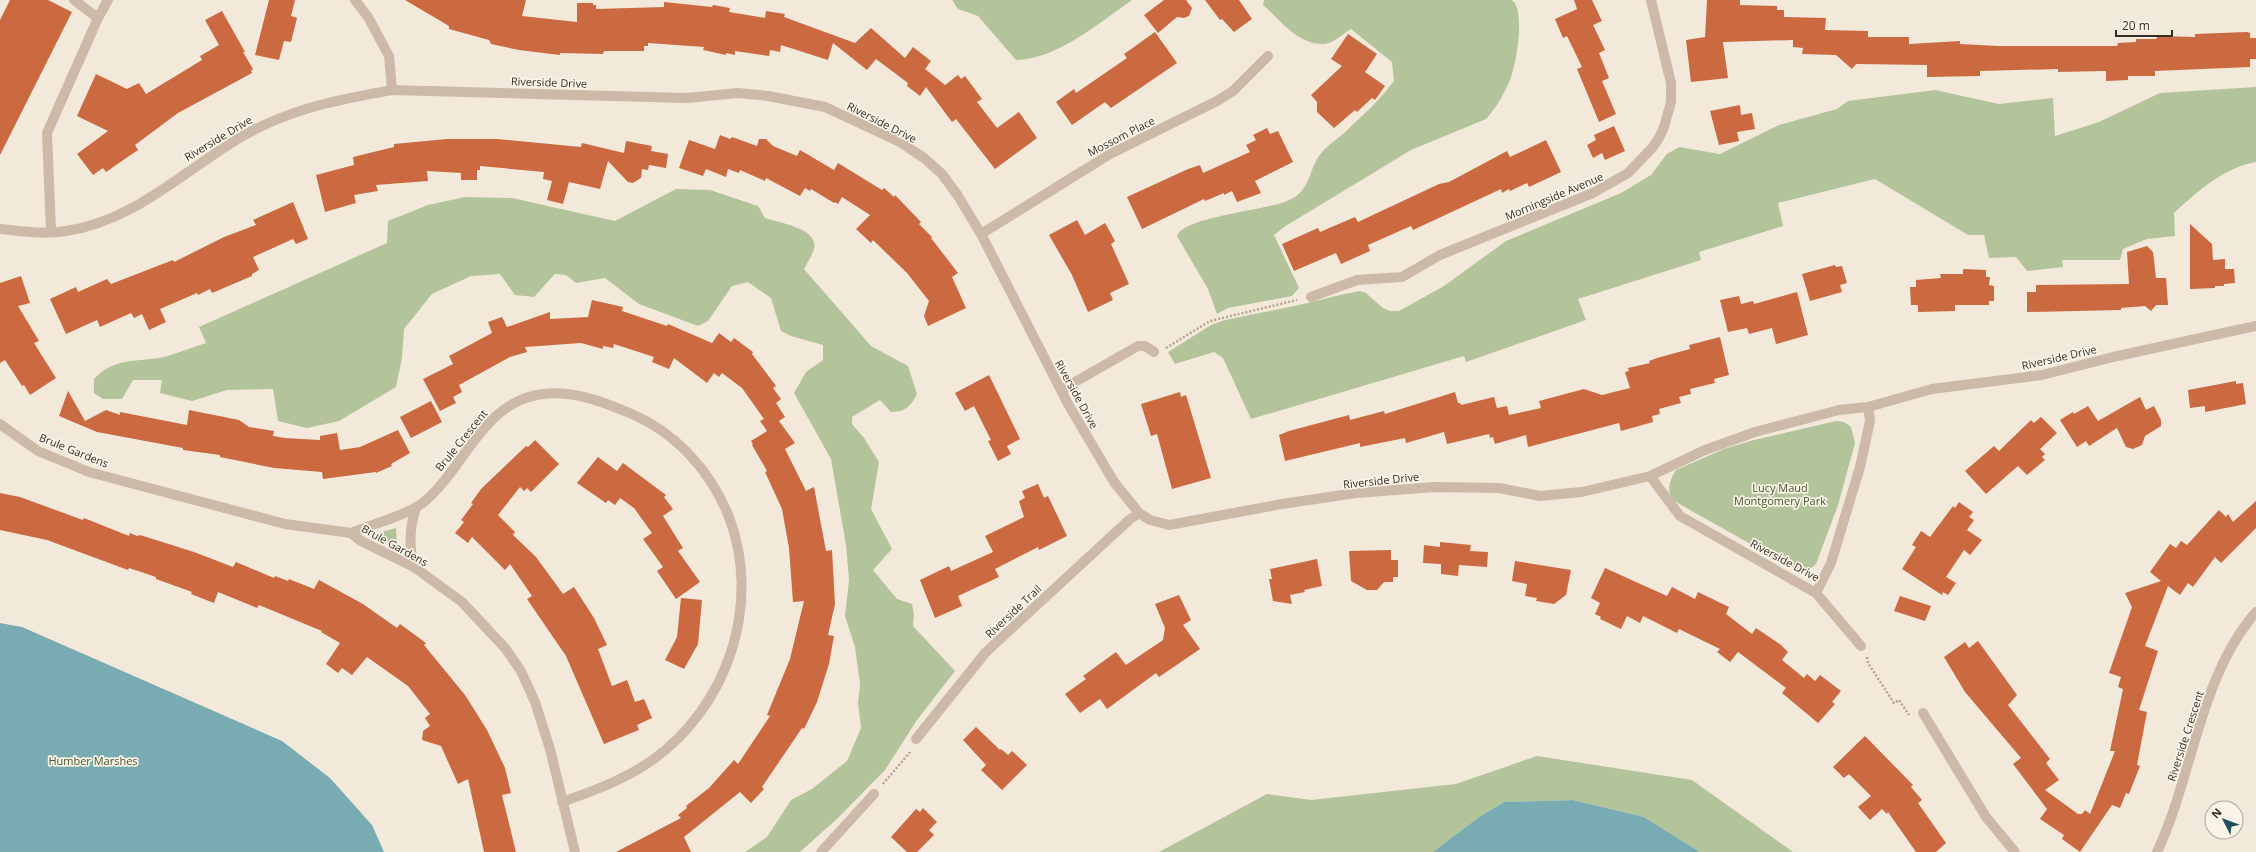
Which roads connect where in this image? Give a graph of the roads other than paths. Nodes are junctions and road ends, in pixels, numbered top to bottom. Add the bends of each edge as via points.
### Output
1 (74, 0) edge
2 (108, 0) edge
3 (354, 0) edge
4 (1651, 0) edge
5 (98, 18) junction
6 (1268, 56) dead end
7 (392, 90) junction
8 (0, 229) edge
9 (51, 232) junction
10 (981, 234) junction
11 (1311, 297) road end
12 (2256, 326) edge
13 (1154, 352) dead end
14 (1060, 390) junction
15 (1868, 407) junction
16 (0, 424) edge
17 (1650, 476) junction
18 (416, 508) junction
19 (1139, 512) junction
20 (351, 533) junction
21 (414, 567) junction
22 (1816, 593) junction
23 (2256, 612) edge
24 (1861, 646) road end
25 (1923, 713) dead end
26 (914, 744) road end
27 (874, 794) dead end
28 (562, 802) junction
29 (575, 852) edge
30 (821, 852) edge
31 (2015, 852) edge
32 (2157, 852) edge

1 - 5 street
2 - 5 street
3 - 7 street via 368,17 389,56
4 - 11 street, Morningside Avenue via 1671,83 1671,102 1659,138 1628,173 1593,194 1440,254 1402,277 1357,280
5 - 9 street via 47,134
6 - 10 street, Mossom Place via 1233,91 1217,102 1110,154
7 - 9 street, Riverside Drive via 359,95 286,115 228,145 191,168 164,189 104,222
7 - 10 street, Riverside Drive via 687,98 738,93 807,102 873,128 924,158 942,174
8 - 9 street, Riverside Drive
10 - 14 street, Riverside Drive
12 - 15 street, Riverside Drive via 2042,375 1932,389
13 - 14 street via 1145,346 1138,346
14 - 19 street, Riverside Drive via 1114,482
15 - 17 street, Riverside Drive via 1839,410 1754,432 1705,450
15 - 22 street, Riverside Drive via 1870,421 1860,467 1832,563
16 - 20 street, Brule Gardens via 38,451 89,472 285,524
17 - 19 street, Riverside Drive via 1609,487 1561,495 1540,496 1499,488 1436,487 1356,493 1238,511 1169,525 1150,520
17 - 22 street, Riverside Drive via 1680,516
18 - 20 street, Brule Crescent
18 - 21 street via 410,533
18 - 28 street, Brule Crescent via 438,488 489,421 514,403 544,394 565,394 590,399 646,419 668,434 691,455 722,500 741,560 743,602 729,663 717,686 686,728 652,760 624,777
19 - 26 street, Riverside Trail via 986,652
20 - 21 street, Brule Gardens via 361,541
21 - 28 street, Brule Gardens via 462,602 485,624 506,648 521,671 535,702 550,749
22 - 24 street
23 - 32 street, Riverside Crescent via 2236,639 2209,697 2172,814
25 - 31 street via 1986,817
27 - 30 street
28 - 29 street, Brule Gardens

